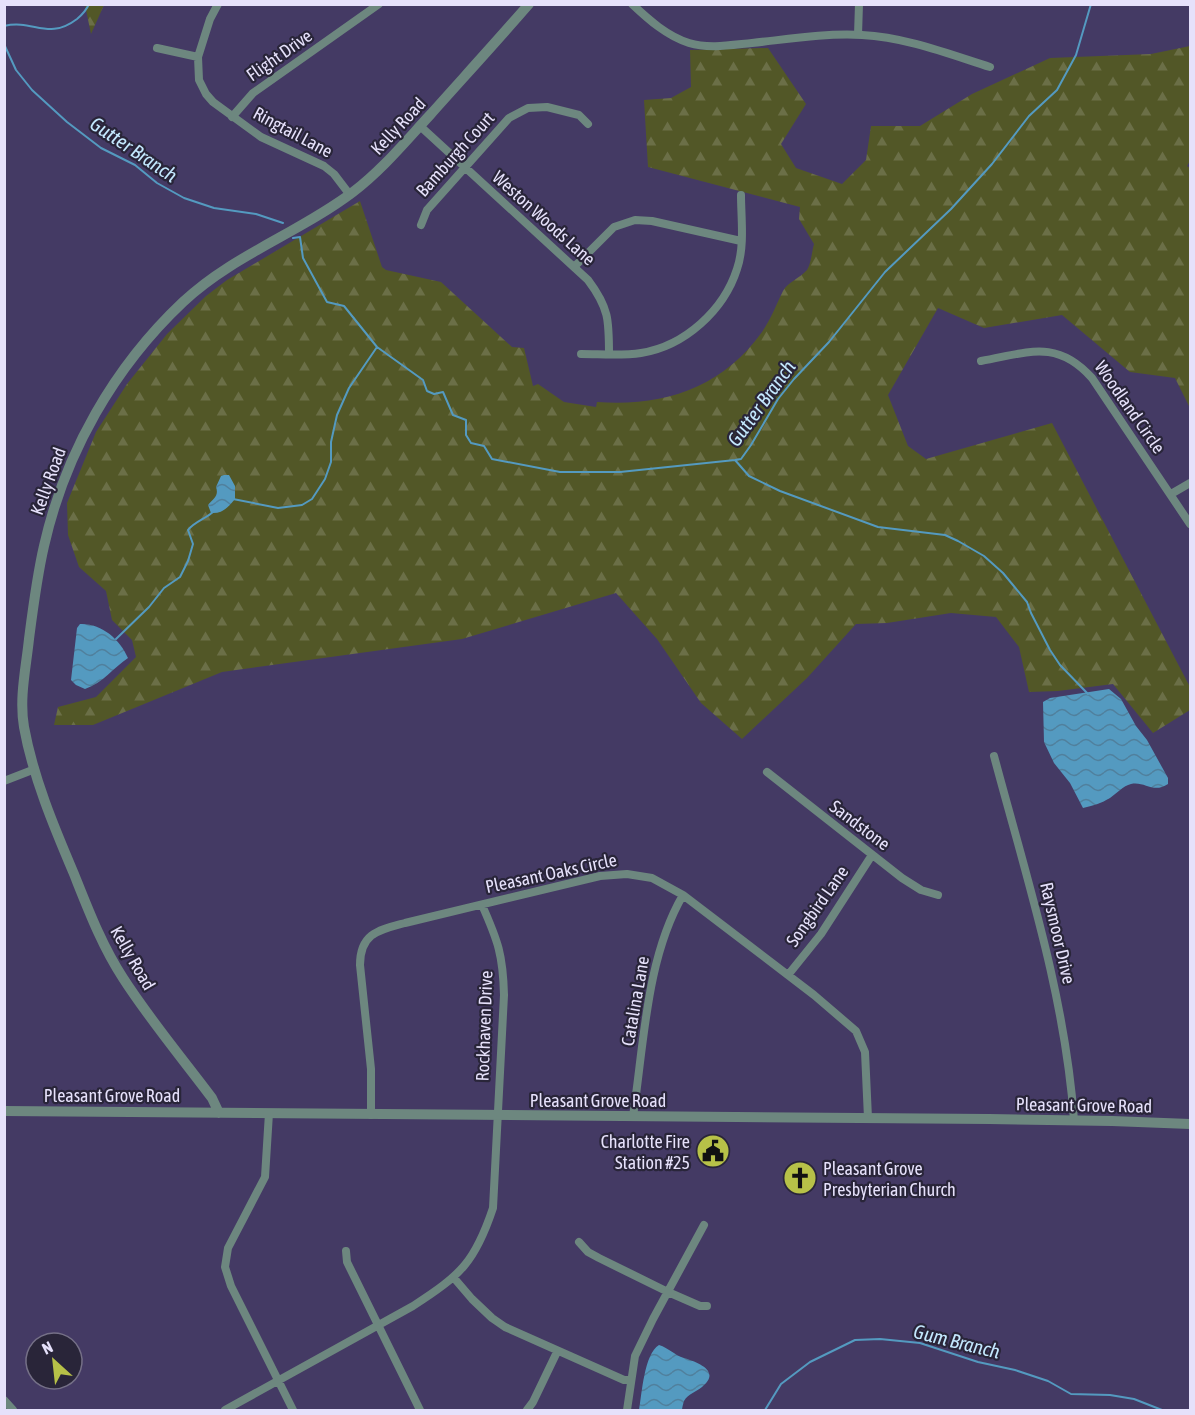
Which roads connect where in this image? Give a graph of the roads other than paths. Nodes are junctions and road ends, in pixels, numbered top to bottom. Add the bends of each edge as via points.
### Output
1 (218, 4) edge
2 (380, 4) edge
3 (529, 4) edge
4 (632, 4) edge
5 (859, 4) edge
6 (858, 35) junction
7 (157, 48) dead end
8 (198, 57) junction
9 (990, 67) dead end
10 (232, 117) junction
11 (588, 124) dead end
12 (420, 126) junction
13 (464, 167) junction
14 (350, 195) junction
15 (741, 195) dead end
16 (421, 225) dead end
17 (741, 241) junction
18 (574, 267) junction
19 (581, 354) dead end
20 (609, 354) junction
21 (981, 361) dead end
22 (1191, 483) edge
23 (1171, 494) junction
24 (1191, 524) edge
25 (994, 756) dead end
26 (35, 769) junction
27 (767, 772) dead end
28 (4, 781) edge
29 (872, 855) junction
30 (938, 895) dead end
31 (683, 896) junction
32 (482, 904) junction
33 (788, 975) junction
34 (4, 1111) edge
35 (219, 1113) junction
36 (269, 1113) junction
37 (371, 1114) junction
38 (497, 1116) junction
39 (633, 1116) junction
40 (868, 1118) junction
41 (1074, 1120) junction
42 (1191, 1124) edge
43 (704, 1225) dead end
44 (579, 1242) dead end
45 (346, 1251) dead end
46 (454, 1278) junction
47 (668, 1292) junction
48 (707, 1306) dead end
49 (378, 1325) junction
50 (557, 1352) junction
51 (631, 1380) junction
52 (278, 1381) junction
53 (4, 1400) edge
54 (13, 1410) edge
55 (225, 1410) edge
56 (293, 1410) edge
57 (420, 1410) edge
58 (527, 1410) edge
59 (627, 1410) edge

1 - 8 street, Ringtail Lane
2 - 10 street, Flight Drive via 253,93
3 - 12 street, Kelly Road
4 - 6 street via 669,34 700,45
5 - 6 street
6 - 9 street via 902,41
7 - 8 street
8 - 10 street, Ringtail Lane via 206,94
10 - 14 street, Ringtail Lane via 261,137 324,166
11 - 13 street, Bamburgh Court via 579,115 547,107 528,108 510,118
12 - 13 street, Weston Woods Lane
12 - 14 street, Kelly Road
13 - 16 street, Bamburgh Court via 427,210
13 - 18 street, Weston Woods Lane
14 - 26 street, Kelly Road via 250,253 200,288 167,318 94,414 61,491 38,574 22,708
15 - 17 street
17 - 18 street via 652,220 635,220 614,227
17 - 20 street via 737,268 722,302 697,328 669,345 641,353
18 - 20 street, Weston Woods Lane via 602,298 609,323
19 - 20 street
21 - 23 street, Woodland Circle via 1045,351 1073,360 1092,378
22 - 23 street
23 - 24 street, Woodland Circle
25 - 41 street, Raysmoor Drive via 1044,936
26 - 28 street
26 - 35 street, Kelly Road via 59,839 109,954
27 - 29 street, Sandstone
29 - 30 street, Sandstone via 911,884
29 - 33 street, Songbird Lane
31 - 32 street, Pleasant Oaks Circle via 652,878 617,874
31 - 33 street, Pleasant Oaks Circle
31 - 39 street, Catalina Lane via 657,963
32 - 37 street, Pleasant Oaks Circle via 382,930 364,944 360,965 371,1069
32 - 38 street, Rockhaven Drive via 499,945 503,972
33 - 40 street, Pleasant Oaks Circle via 841,1016 861,1039
34 - 35 street, Pleasant Grove Road
35 - 36 street, Pleasant Grove Road
36 - 37 street, Pleasant Grove Road
36 - 52 street via 265,1177 228,1248 225,1267
37 - 38 street, Pleasant Grove Road
38 - 39 street, Pleasant Grove Road
38 - 46 street, Rockhaven Drive via 493,1208 474,1253
39 - 40 street, Pleasant Grove Road
40 - 41 street, Pleasant Grove Road
41 - 42 street, Pleasant Grove Road
43 - 47 street
44 - 47 street via 588,1252
45 - 49 street via 347,1262
46 - 49 street, Rockhaven Drive
46 - 50 street via 492,1318
47 - 48 street
47 - 51 street via 635,1356
49 - 52 street, Rockhaven Drive
49 - 57 street
50 - 51 street
50 - 58 street
51 - 59 street
52 - 55 street, Rockhaven Drive
52 - 56 street
53 - 54 street

